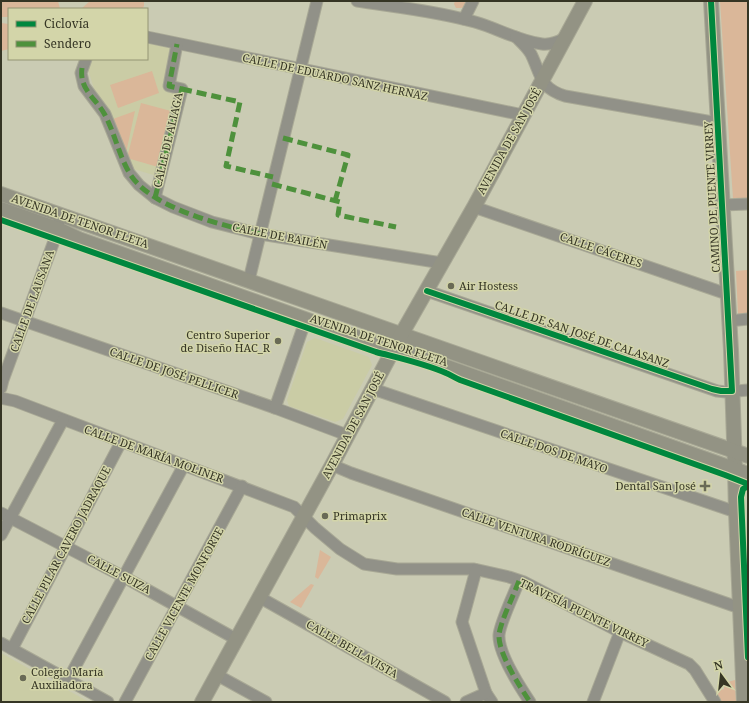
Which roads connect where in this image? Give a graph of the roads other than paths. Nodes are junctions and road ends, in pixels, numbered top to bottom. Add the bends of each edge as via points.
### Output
1 (317, 1) edge
2 (356, 1) edge
3 (403, 1) edge
4 (473, 1) edge
5 (585, 1) edge
6 (711, 1) edge
7 (393, 6) junction
8 (464, 19) junction
9 (148, 37) edge
10 (516, 37) junction
11 (565, 38) junction
12 (177, 44) junction
13 (84, 63) edge
14 (299, 69) junction
15 (542, 81) junction
16 (523, 115) junction
17 (718, 123) junction
18 (1, 194) edge
19 (155, 198) junction
20 (748, 204) edge
21 (723, 205) junction
22 (474, 207) junction
23 (1, 209) edge
24 (57, 213) junction
25 (58, 229) junction
26 (260, 234) junction
27 (442, 263) junction
28 (249, 280) junction
29 (427, 291) junction
30 (727, 294) junction
31 (1, 313) edge
32 (306, 319) junction
33 (748, 319) edge
34 (729, 321) junction
35 (25, 322) junction
36 (401, 335) junction
37 (394, 349) junction
38 (2, 383) edge
39 (373, 389) junction
40 (748, 390) edge
41 (732, 391) junction
42 (1, 398) edge
43 (275, 408) junction
44 (63, 420) junction
45 (347, 435) junction
46 (121, 442) junction
47 (734, 451) junction
48 (748, 456) edge
49 (184, 465) junction
50 (332, 465) junction
51 (742, 472) edge
52 (242, 486) junction
53 (736, 512) junction
54 (6, 515) edge
55 (304, 516) junction
56 (1, 535) edge
57 (66, 546) junction
58 (476, 570) junction
59 (124, 577) junction
60 (519, 581) junction
61 (259, 597) junction
62 (178, 606) junction
63 (740, 608) junction
64 (744, 623) edge
65 (620, 632) junction
66 (236, 639) junction
67 (1, 643) edge
68 (12, 649) junction
69 (217, 675) junction
70 (68, 680) junction
71 (489, 697) edge
72 (108, 702) edge
73 (125, 702) edge
74 (202, 702) edge
75 (266, 702) edge
76 (445, 702) edge
77 (466, 702) edge
78 (530, 702) edge
79 (593, 702) edge
80 (715, 702) edge
81 (744, 702) edge

1 - 14 street
2 - 7 street
3 - 7 street
4 - 8 street
5 - 11 main road, AVENIDA DE SAN JOSÉ
6 - 17 main road, CAMINO DE PUENTE VIRREY
7 - 8 street
8 - 10 street
9 - 12 street, CALLE DE EDUARDO SANZ HERNAZ
10 - 11 street via 544,44
10 - 15 street via 529,50
11 - 15 main road, AVENIDA DE SAN JOSÉ
12 - 14 street, CALLE DE EDUARDO SANZ HERNAZ
12 - 19 street, CALLE DE ALIAGA via 169,86 182,89
13 - 19 street, CALLE DE BAILÉN via 84,86 105,114 129,173
14 - 16 street, CALLE DE EDUARDO SANZ HERNAZ
14 - 26 street
15 - 16 main road, AVENIDA DE SAN JOSÉ
15 - 17 street via 552,90 565,96
16 - 22 main road, AVENIDA DE SAN JOSÉ
17 - 21 main road, CAMINO DE PUENTE VIRREY
18 - 24 main road, AVENIDA DE TENOR FLETA
19 - 26 street, CALLE DE BAILÉN via 212,222
20 - 21 street
21 - 30 main road, CAMINO DE PUENTE VIRREY
22 - 27 main road, AVENIDA DE SAN JOSÉ
22 - 30 street, CALLE CÁCERES
23 - 25 main road, AVENIDA DE TENOR FLETA
24 - 25 street, CALLE DE LAUSANA via 60,222
24 - 28 main road, AVENIDA DE TENOR FLETA
25 - 32 main road, AVENIDA DE TENOR FLETA
25 - 35 street, CALLE DE LAUSANA
26 - 27 street, CALLE DE BAILÉN
26 - 28 street
27 - 29 main road, AVENIDA DE SAN JOSÉ
28 - 36 main road, AVENIDA DE TENOR FLETA
29 - 36 main road, AVENIDA DE SAN JOSÉ
29 - 41 street, CALLE DE SAN JOSÉ DE CALASANZ via 712,389
30 - 34 main road, CAMINO DE PUENTE VIRREY
31 - 35 street, CALLE DE JOSÉ PELLICER
32 - 37 main road, AVENIDA DE TENOR FLETA
32 - 43 street
33 - 34 street
34 - 41 main road, CAMINO DE PUENTE VIRREY
35 - 38 street, CALLE DE LAUSANA
35 - 43 street, CALLE DE JOSÉ PELLICER
36 - 37 main road, AVENIDA DE SAN JOSÉ
36 - 47 main road, AVENIDA DE TENOR FLETA
37 - 39 main road, AVENIDA DE SAN JOSÉ
37 - 51 main road, AVENIDA DE TENOR FLETA
39 - 45 main road, AVENIDA DE SAN JOSÉ
39 - 53 street, CALLE DOS DE MAYO
40 - 41 street, CALLE DE SAN JOSÉ DE CALASANZ
41 - 47 main road, CAMINO DE PUENTE VIRREY
42 - 44 street, CALLE DE MARÍA MOLINER
43 - 45 street, CALLE DE JOSÉ PELLICER
44 - 46 street, CALLE DE MARÍA MOLINER
44 - 54 street
45 - 50 main road, AVENIDA DE SAN JOSÉ
46 - 49 street, CALLE DE MARÍA MOLINER
46 - 57 street, CALLE PILAR CAVERO JADRAQUE
47 - 48 main road, AVENIDA DE TENOR FLETA
47 - 51 main road, CAMINO DE PUENTE VIRREY
49 - 52 street, CALLE DE MARÍA MOLINER
49 - 59 street
50 - 55 main road, AVENIDA DE SAN JOSÉ
50 - 63 street, CALLE VENTURA RODRÍGUEZ
51 - 53 main road, CAMINO DE PUENTE VIRREY
52 - 55 street, CALLE DE MARÍA MOLINER via 294,506
52 - 62 street, CALLE VICENTE MONFORTE
53 - 63 main road, CAMINO DE PUENTE VIRREY
54 - 56 street
54 - 57 street, CALLE SUIZA
55 - 58 street, TRAVESÍA PUENTE VIRREY via 340,549 364,564 397,569
55 - 61 main road, AVENIDA DE SAN JOSÉ
57 - 59 street, CALLE SUIZA
57 - 68 street, CALLE PILAR CAVERO JADRAQUE
58 - 60 street, TRAVESÍA PUENTE VIRREY
58 - 71 street via 462,622
59 - 62 street, CALLE SUIZA
59 - 70 street
60 - 65 street, TRAVESÍA PUENTE VIRREY
60 - 78 street via 500,630 499,641 513,673
61 - 66 main road, AVENIDA DE SAN JOSÉ
61 - 76 street, CALLE BELLAVISTA
62 - 66 street, CALLE SUIZA
62 - 73 street, CALLE VICENTE MONFORTE
63 - 64 main road, CAMINO DE PUENTE VIRREY
64 - 81 main road, CAMINO DE PUENTE VIRREY
65 - 79 street
65 - 80 street, TRAVESÍA PUENTE VIRREY via 689,664
66 - 69 main road, AVENIDA DE SAN JOSÉ
67 - 68 street
68 - 70 street
69 - 74 main road, AVENIDA DE SAN JOSÉ
69 - 75 street
70 - 72 street
71 - 77 street

